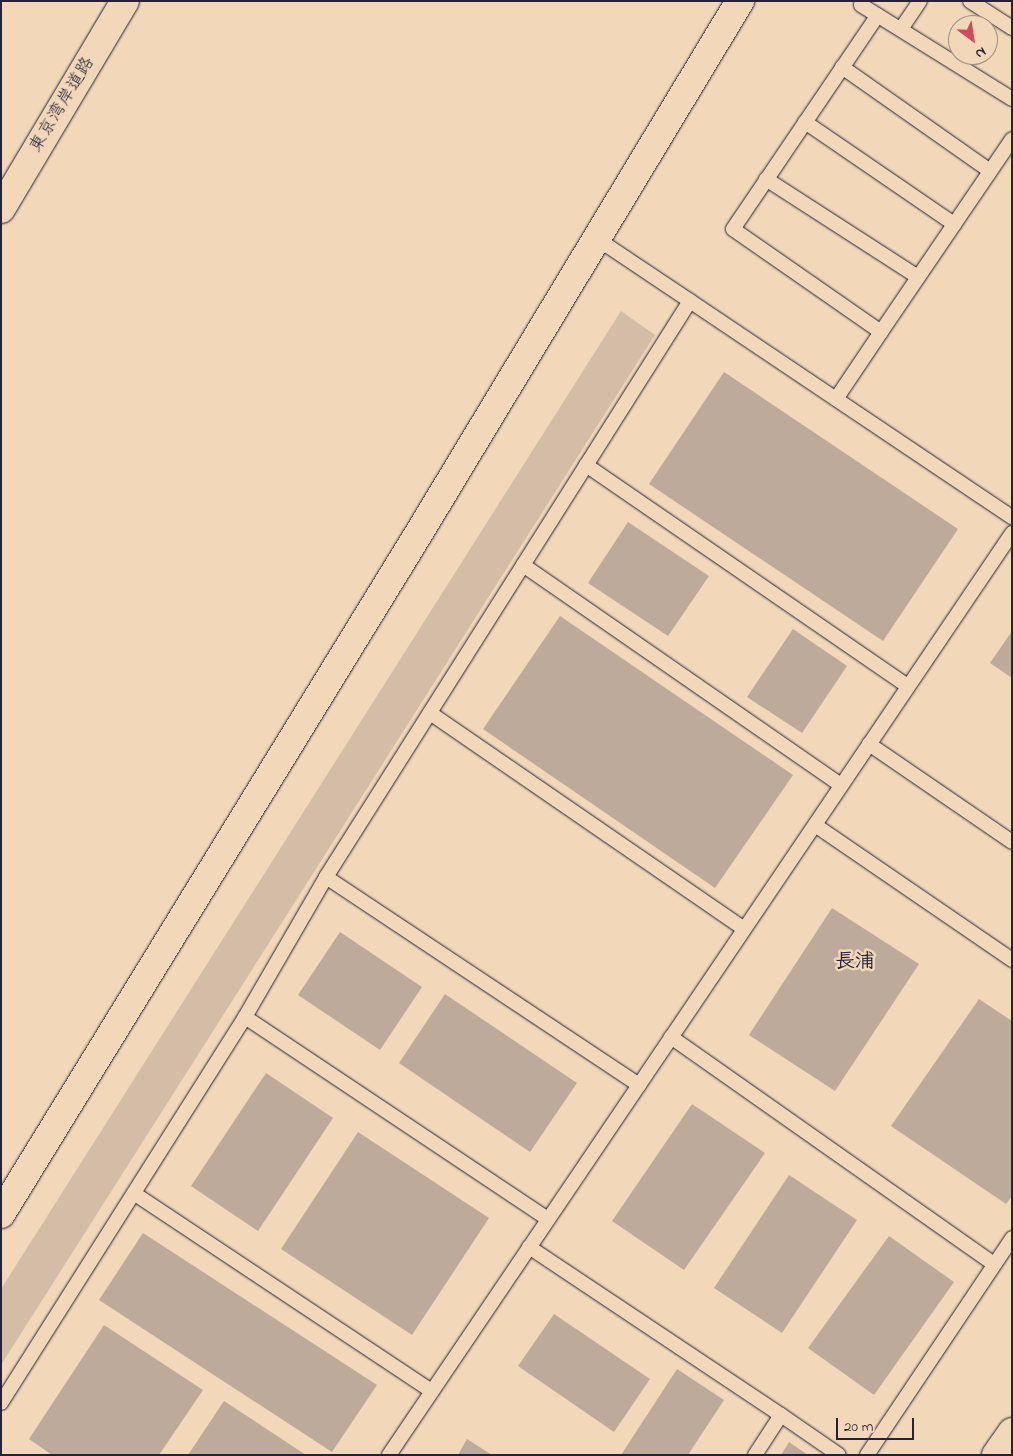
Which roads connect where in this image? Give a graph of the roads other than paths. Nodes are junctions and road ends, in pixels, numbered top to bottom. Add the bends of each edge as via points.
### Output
1 (125, 1) edge
2 (740, 1) edge
3 (863, 1) edge
4 (920, 1) edge
5 (970, 1) edge
6 (878, 15) junction
7 (1012, 28) edge
8 (902, 29) junction
9 (842, 67) junction
10 (1012, 100) edge
11 (806, 122) junction
12 (1012, 139) edge
13 (990, 171) junction
14 (766, 179) junction
15 (1, 209) edge
16 (954, 224) junction
17 (596, 238) junction
18 (918, 277) junction
19 (690, 301) junction
20 (881, 332) junction
21 (836, 399) junction
22 (586, 465) junction
23 (1012, 517) edge
24 (1012, 533) edge
25 (523, 565) junction
26 (908, 686) junction
27 (430, 713) junction
28 (869, 744) junction
29 (841, 786) junction
30 (815, 825) junction
31 (1012, 842) edge
32 (326, 877) junction
33 (744, 929) junction
34 (1012, 960) edge
35 (245, 1017) junction
36 (671, 1037) junction
37 (639, 1085) junction
38 (135, 1194) junction
39 (1, 1214) edge
40 (548, 1218) junction
41 (1012, 1238) edge
42 (530, 1246) junction
43 (994, 1264) junction
44 (432, 1391) junction
45 (1, 1403) edge
46 (781, 1415) junction
47 (1012, 1432) edge
48 (389, 1455) edge
49 (755, 1455) edge
50 (840, 1455) edge
51 (867, 1455) edge
52 (996, 1455) edge

1 - 15 main road, 東京湾岸道路
2 - 17 main road
3 - 6 lane via 861,5
4 - 8 lane
5 - 7 lane
6 - 8 lane
6 - 9 lane
8 - 10 lane
9 - 11 lane
9 - 13 lane
11 - 14 lane
11 - 16 lane
12 - 13 lane
13 - 16 lane
14 - 18 lane
14 - 20 lane via 733,229
16 - 18 lane
17 - 19 lane
17 - 39 main road via 412,545
18 - 20 lane
19 - 21 lane
19 - 22 lane
20 - 21 lane
21 - 23 lane
22 - 25 lane
22 - 26 lane
24 - 26 lane
25 - 27 lane
25 - 29 lane
26 - 28 lane
27 - 32 lane
27 - 33 lane
28 - 29 lane
28 - 31 lane
29 - 30 lane
30 - 33 lane
30 - 34 lane
32 - 35 lane
32 - 37 lane
33 - 36 lane
35 - 38 lane
35 - 40 lane
36 - 37 lane
36 - 43 lane
37 - 40 lane
38 - 44 lane
38 - 45 lane
40 - 42 lane
41 - 43 lane
42 - 44 lane
42 - 46 lane
43 - 51 lane
44 - 48 lane
46 - 49 lane
46 - 50 lane
47 - 52 main road

